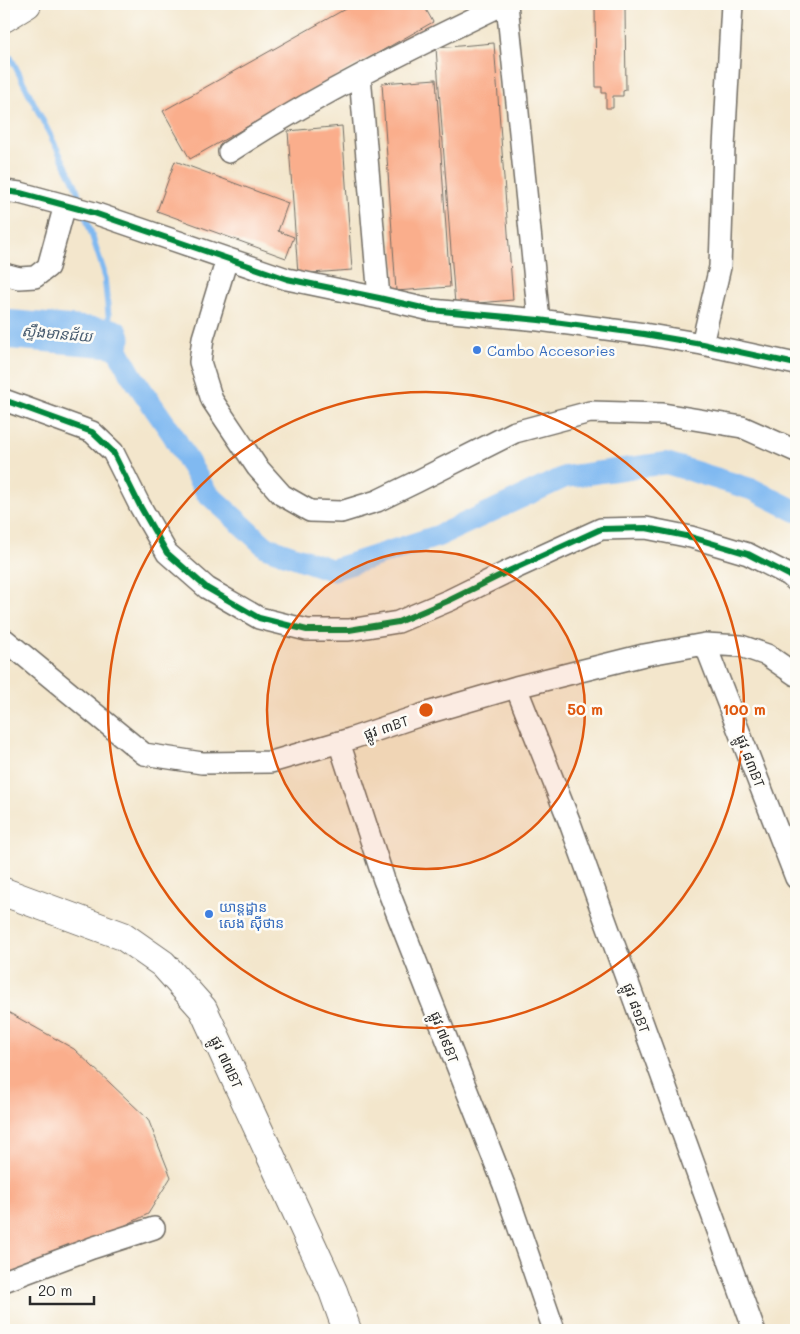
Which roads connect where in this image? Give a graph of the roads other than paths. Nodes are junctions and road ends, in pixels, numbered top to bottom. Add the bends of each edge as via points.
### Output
1 (506, 4) edge
2 (732, 4) edge
3 (360, 76) junction
4 (229, 152) dead end
5 (4, 191) edge
6 (67, 205) junction
7 (227, 260) junction
8 (4, 274) edge
9 (378, 298) junction
10 (539, 320) junction
11 (702, 344) junction
12 (796, 364) edge
13 (4, 400) edge
14 (796, 451) edge
15 (796, 580) edge
16 (4, 639) edge
17 (705, 644) junction
18 (796, 675) edge
19 (516, 687) junction
20 (339, 742) junction
21 (796, 878) edge
22 (4, 892) edge
23 (154, 1228) dead end
24 (4, 1281) edge
25 (347, 1330) edge
26 (554, 1330) edge
27 (754, 1330) edge

1 - 3 street
1 - 10 street
2 - 11 street via 720,267
3 - 4 street
3 - 9 street
5 - 6 street
6 - 7 street
6 - 8 street via 48,267 35,277 19,278
7 - 9 street via 287,279
7 - 14 street via 202,338 200,362 212,400 257,467 282,495 310,511 341,512 377,501 515,432 590,412 663,414 742,427
9 - 10 street via 431,310
10 - 11 street
11 - 12 street
13 - 15 street via 92,432 113,452 167,553 207,588 259,618 307,630 349,630 398,622 601,530 646,528 691,537 748,554
16 - 20 street, ផ្លូវ ៣BT via 144,754 202,763 271,762
17 - 18 street, ផ្លូវ ៣BT via 741,646 767,655
17 - 19 street, ផ្លូវ ៣BT via 644,655
17 - 21 street, ផ្លូវ ៨៣BT
19 - 20 street, ផ្លូវ ៣BT
19 - 27 street, ផ្លូវ ៨១BT via 570,823
20 - 26 street, ផ្លូវ ៧៩BT via 384,880 504,1185
22 - 25 street, ផ្លូវ ៧៧BT via 123,936 163,964 203,1009 333,1291
23 - 24 street

